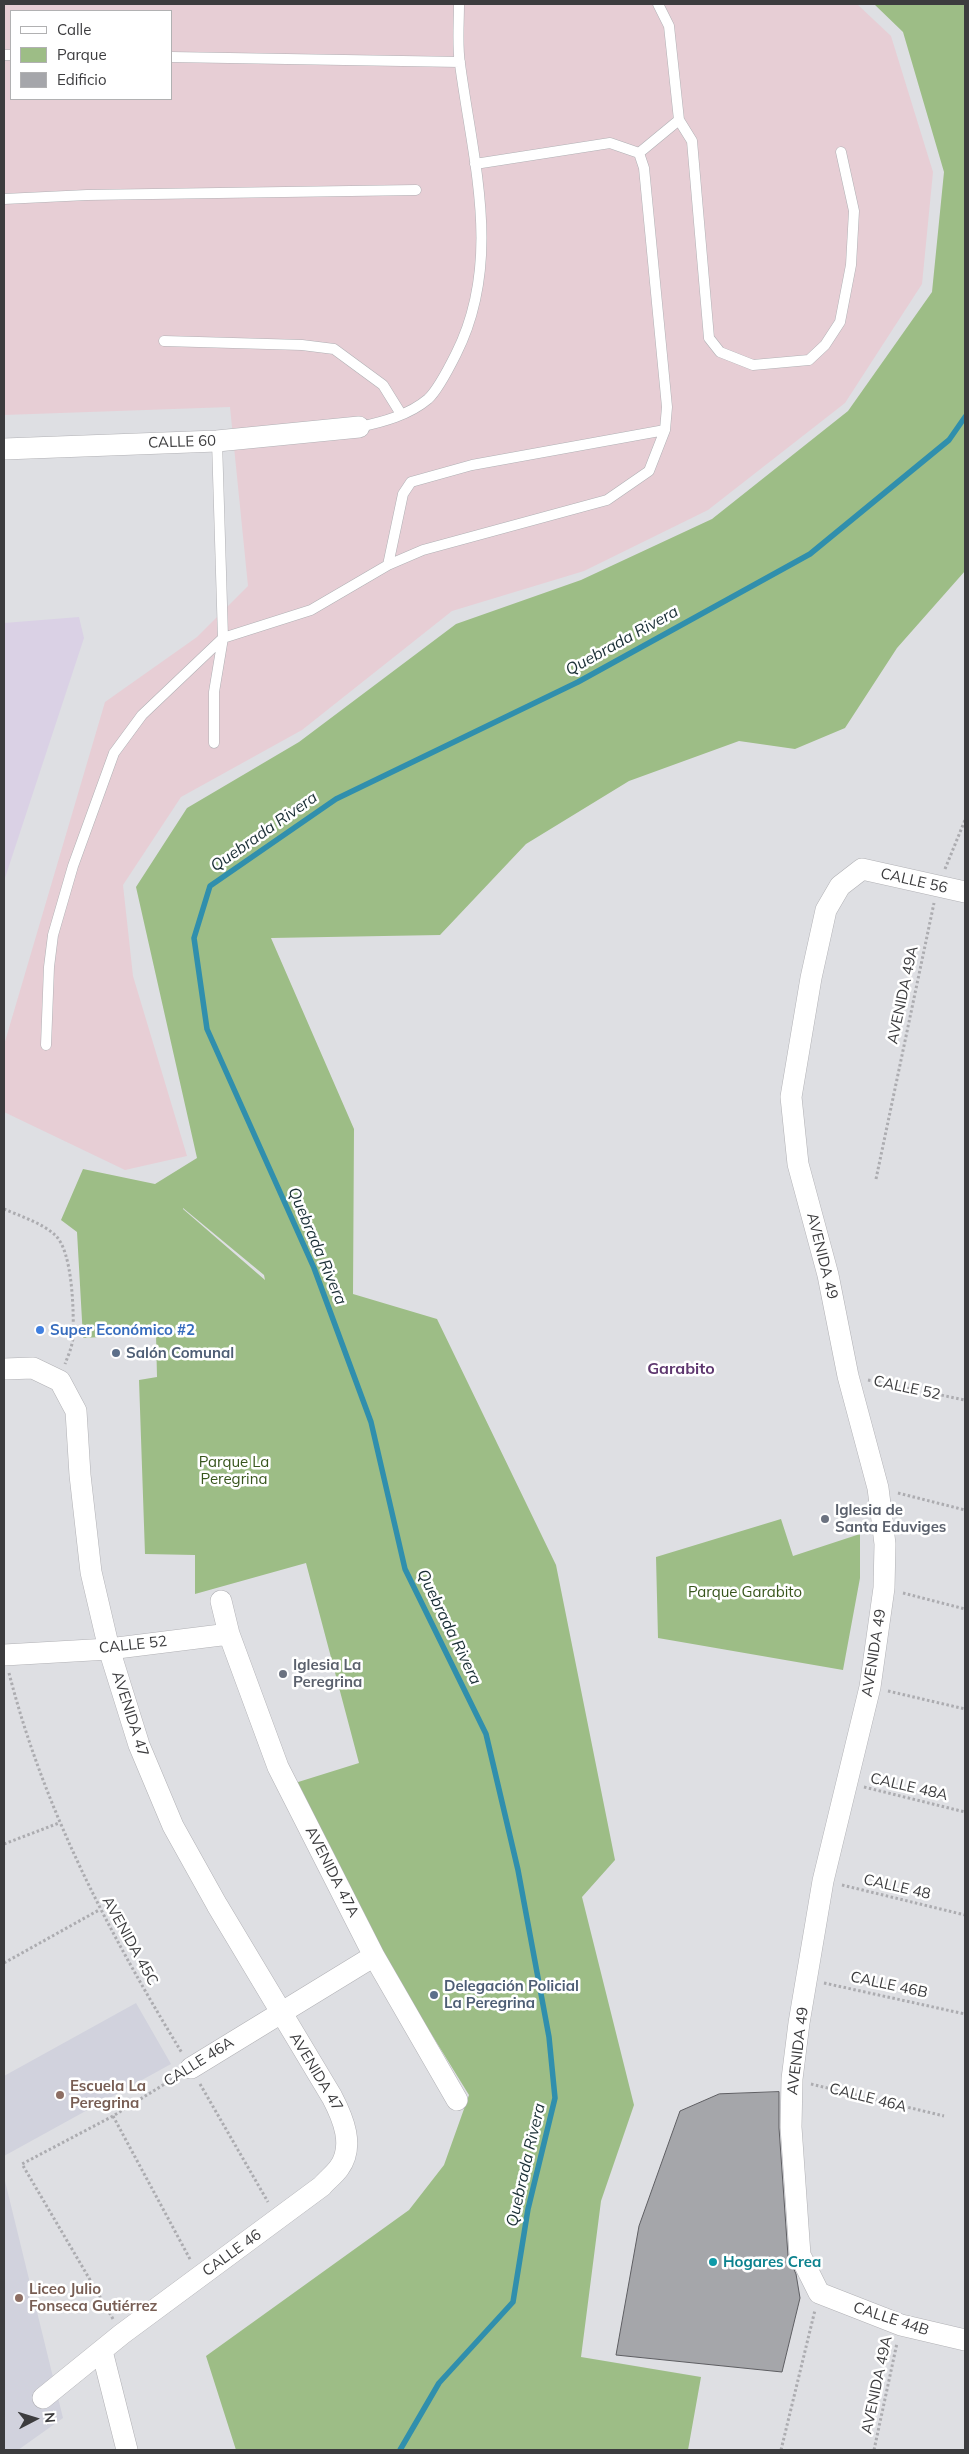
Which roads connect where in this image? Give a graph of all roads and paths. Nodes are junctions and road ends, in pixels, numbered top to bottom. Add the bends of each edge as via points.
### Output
1 (459, 4) edge
2 (658, 4) edge
3 (172, 58) edge
4 (460, 62) junction
5 (679, 120) junction
6 (841, 152) dead end
7 (639, 153) junction
8 (475, 164) junction
9 (416, 190) dead end
10 (4, 199) edge
11 (164, 341) dead end
12 (401, 414) junction
13 (359, 427) joint
14 (665, 430) junction
15 (217, 441) junction
16 (4, 449) edge
17 (388, 565) junction
18 (223, 638) junction
19 (214, 744) dead end
20 (965, 820) edge
21 (862, 869) joint
22 (937, 887) junction
23 (965, 892) edge
24 (46, 1045) dead end
25 (876, 1179) dead end
26 (4, 1209) edge
27 (4, 1369) edge
28 (848, 1376) junction
29 (60, 1381) junction
30 (965, 1400) edge
31 (878, 1488) junction
32 (965, 1510) edge
33 (884, 1588) junction
34 (221, 1601) dead end
35 (965, 1609) edge
36 (229, 1634) junction
37 (109, 1649) junction
38 (5, 1660) edge
39 (870, 1687) junction
40 (965, 1709) edge
41 (847, 1783) junction
42 (965, 1812) edge
43 (58, 1823) junction
44 (4, 1844) edge
45 (824, 1881) junction
46 (99, 1910) junction
47 (965, 1915) edge
48 (374, 1956) junction
49 (4, 1963) edge
50 (808, 1979) junction
51 (280, 2012) junction
52 (965, 2014) edge
53 (191, 2068) junction
54 (792, 2079) junction
55 (457, 2100) dead end
56 (113, 2116) junction
57 (944, 2116) dead end
58 (347, 2144) joint
59 (278, 2219) junction
60 (200, 2277) junction
61 (819, 2294) junction
62 (901, 2325) junction
63 (122, 2334) junction
64 (965, 2340) edge
65 (102, 2352) junction
66 (43, 2398) dead end
67 (127, 2450) edge
68 (781, 2450) edge
69 (874, 2450) edge

1 - 4 lane
2 - 5 lane via 669,26
3 - 4 lane
4 - 8 lane
5 - 6 lane via 692,141 709,338 720,352 753,365 809,360 824,346 840,322 851,265 854,211
5 - 7 lane
7 - 8 lane via 610,144
7 - 14 lane via 644,168 666,397
8 - 12 lane via 482,256 479,290 467,332 450,367 429,398
9 - 10 lane
11 - 12 lane via 334,349 383,385
12 - 13 lane
13 - 15 street, CALLE 60
14 - 17 lane via 649,471 607,500 423,550
14 - 17 lane via 472,466 411,482 403,494
15 - 16 street, CALLE 60
15 - 18 lane
17 - 18 lane via 310,610
18 - 19 lane via 214,692
18 - 24 lane via 142,715 114,753 72,866 53,935 48,967
20 - 22 path, AVENIDA 49A
21 - 22 street, CALLE 56
21 - 28 street, AVENIDA 49 via 840,886 826,910 791,1097 798,1164 828,1275
22 - 23 street, CALLE 56
22 - 25 path, AVENIDA 49A
26 - 29 path via 48,1230 62,1242 68,1258 73,1340
27 - 29 street via 32,1368
28 - 30 path, CALLE 52
28 - 31 street, AVENIDA 49
29 - 37 street, AVENIDA 47 via 76,1411 91,1572
31 - 32 path
31 - 33 street, AVENIDA 49 via 885,1544
33 - 35 path
33 - 39 street, AVENIDA 49
34 - 36 street
36 - 37 street, CALLE 52
36 - 48 street, AVENIDA 47A via 278,1767
37 - 38 street, CALLE 52
37 - 51 street, AVENIDA 47 via 139,1745 173,1826
38 - 43 path, AVENIDA 45C via 21,1722
39 - 40 path
39 - 41 street, AVENIDA 49
41 - 42 path, CALLE 48A
41 - 45 street, AVENIDA 49
43 - 44 path
43 - 46 path, AVENIDA 45C
45 - 47 path, CALLE 48
45 - 50 street, AVENIDA 49
46 - 49 path
46 - 53 path, AVENIDA 45C
48 - 51 street, CALLE 46A
48 - 55 street, AVENIDA 47A
50 - 52 path, CALLE 46B
50 - 54 street, AVENIDA 49
51 - 53 street, CALLE 46A
51 - 58 street, AVENIDA 47 via 344,2120
53 - 56 path, CALLE 46A
53 - 59 path, AVENIDA 45C
54 - 57 path, CALLE 46A
54 - 61 street, AVENIDA 49 via 791,2127 800,2254
56 - 60 path
56 - 63 path, CALLE 46A via 22,2164
58 - 59 street, CALLE 46 via 340,2167 322,2186
59 - 60 street, CALLE 46
60 - 63 street, CALLE 46
61 - 62 street, CALLE 44B
61 - 68 path
62 - 64 street, CALLE 44B
62 - 69 path, AVENIDA 49A
63 - 65 street, CALLE 46
65 - 66 street, CALLE 46
65 - 67 street

